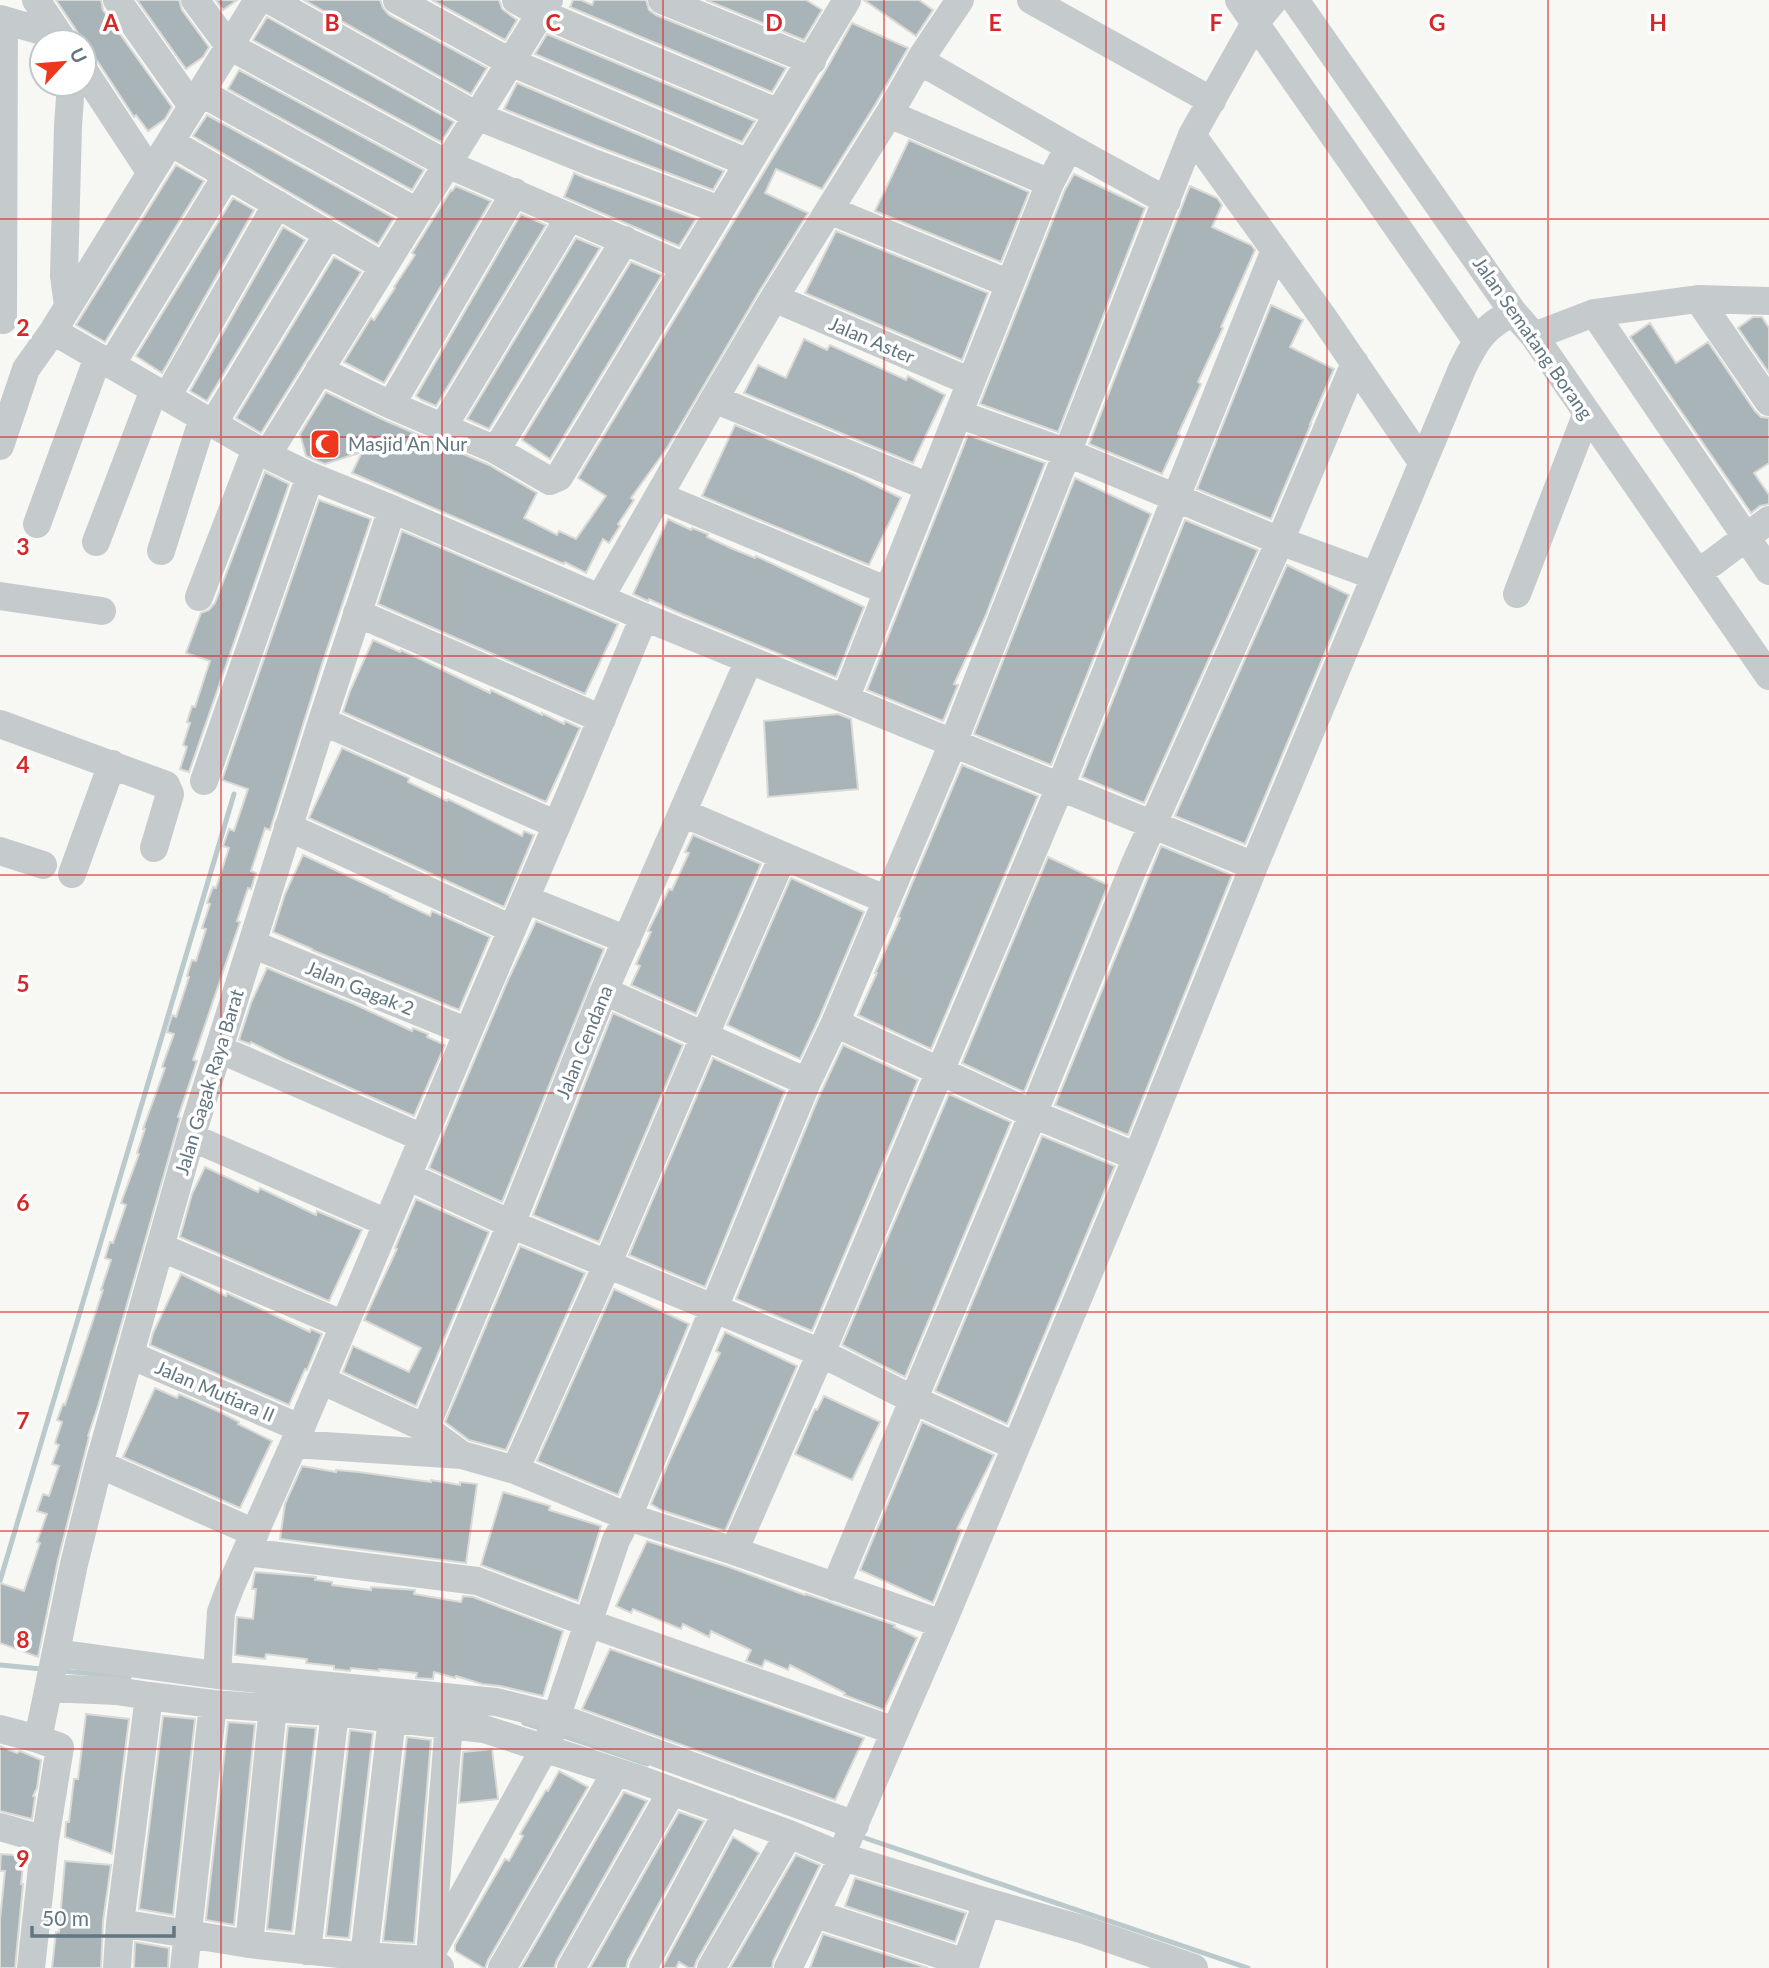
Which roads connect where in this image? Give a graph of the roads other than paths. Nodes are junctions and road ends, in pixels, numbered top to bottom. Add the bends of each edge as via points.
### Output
1 (36, 0) edge
2 (117, 0) edge
3 (195, 0) edge
4 (258, 0) edge
5 (270, 0) edge
6 (397, 0) edge
7 (516, 0) edge
8 (663, 0) edge
9 (960, 0) edge
10 (1031, 0) edge
11 (1239, 0) edge
12 (1274, 0) edge
13 (1295, 0) edge
14 (844, 1) edge
15 (545, 7) edge
16 (2, 19) edge
17 (1255, 23) junction
18 (29, 28) edge
19 (55, 28) edge
20 (229, 46) junction
21 (812, 61) junction
22 (920, 61) junction
23 (510, 62) junction
24 (98, 92) edge
25 (70, 98) edge
26 (196, 99) junction
27 (1212, 101) junction
28 (779, 113) junction
29 (889, 114) junction
30 (477, 116) junction
31 (1192, 135) junction
32 (170, 142) junction
33 (1069, 147) junction
34 (748, 163) junction
35 (447, 164) junction
36 (151, 173) junction
37 (227, 175) junction
38 (1050, 183) junction
39 (514, 192) junction
40 (1167, 201) junction
41 (277, 204) junction
42 (720, 210) junction
43 (829, 211) junction
44 (417, 212) junction
45 (569, 218) junction
46 (328, 234) junction
47 (625, 240) junction
48 (1275, 250) junction
49 (383, 266) junction
50 (685, 267) junction
51 (1010, 284) junction
52 (774, 298) junction
53 (1698, 299) junction
54 (1769, 300) edge
55 (68, 306) junction
56 (1513, 312) junction
57 (1584, 317) junction
58 (3, 320) dead end
59 (53, 331) junction
60 (1539, 333) junction
61 (1476, 340) junction
62 (105, 361) junction
63 (1355, 363) junction
64 (319, 370) junction
65 (971, 382) junction
66 (161, 394) junction
67 (714, 399) junction
68 (1769, 402) edge
69 (391, 405) junction
70 (1587, 413) junction
71 (958, 414) junction
72 (208, 421) junction
73 (443, 427) junction
74 (0, 446) edge
75 (496, 450) junction
76 (262, 452) junction
77 (1068, 453) junction
78 (1422, 462) junction
79 (310, 476) junction
80 (929, 487) junction
81 (659, 496) junction
82 (1176, 498) junction
83 (392, 509) junction
84 (1769, 520) edge
85 (37, 524) dead end
86 (1280, 541) junction
87 (96, 542) dead end
88 (1741, 542) junction
89 (161, 551) dead end
90 (1705, 567) junction
91 (1769, 571) edge
92 (1375, 576) junction
93 (888, 591) junction
94 (1517, 594) dead end
95 (0, 596) edge
96 (199, 597) dead end
97 (600, 598) junction
98 (102, 611) dead end
99 (357, 613) junction
100 (643, 617) junction
101 (749, 660) junction
102 (1769, 677) edge
103 (845, 699) junction
104 (601, 719) junction
105 (322, 721) junction
106 (0, 724) edge
107 (953, 743) junction
108 (112, 764) junction
109 (204, 781) dead end
110 (1060, 786) junction
111 (683, 813) junction
112 (557, 825) junction
113 (1152, 825) junction
114 (288, 827) junction
115 (154, 848) dead end
116 (0, 851) edge
117 (783, 856) junction
118 (43, 864) dead end
119 (1254, 866) junction
120 (72, 874) dead end
121 (525, 899) junction
122 (887, 900) junction
123 (512, 929) junction
124 (627, 940) junction
125 (252, 944) junction
126 (604, 991) junction
127 (835, 1023) junction
128 (468, 1031) junction
129 (704, 1037) junction
130 (219, 1049) junction
131 (939, 1072) junction
132 (807, 1082) junction
133 (1033, 1114) junction
134 (191, 1137) junction
135 (423, 1138) junction
136 (1137, 1157) junction
137 (407, 1176) junction
138 (387, 1223) junction
139 (511, 1224) junction
140 (160, 1247) junction
141 (607, 1265) junction
142 (715, 1308) junction
143 (344, 1325) junction
144 (821, 1353) junction
145 (130, 1355) junction
146 (321, 1381) junction
147 (914, 1400) junction
148 (425, 1428) junction
149 (297, 1436) junction
150 (1015, 1446) junction
151 (462, 1455) junction
152 (99, 1464) junction
153 (515, 1470) junction
154 (628, 1517) junction
155 (251, 1542) junction
156 (734, 1551) junction
157 (835, 1587) junction
158 (588, 1623) junction
159 (943, 1624) junction
160 (52, 1672) junction
161 (217, 1675) junction
162 (149, 1696) junction
163 (213, 1704) junction
164 (273, 1707) junction
165 (335, 1712) junction
166 (392, 1718) junction
167 (449, 1724) junction
168 (0, 1729) edge
169 (895, 1731) junction
170 (551, 1733) junction
171 (38, 1739) junction
172 (616, 1772) junction
173 (672, 1791) junction
174 (728, 1811) junction
175 (0, 1827) edge
176 (789, 1834) junction
177 (849, 1839) junction
178 (45, 1840) junction
179 (987, 1902) junction
180 (816, 1914) junction
181 (120, 1923) junction
182 (187, 1934) junction
183 (249, 1944) junction
184 (286, 1955) edge
185 (351, 1960) edge
186 (431, 1962) edge
187 (1157, 1962) edge
188 (965, 1965) edge
189 (31, 1968) edge
190 (117, 1968) edge
191 (184, 1968) edge
192 (502, 1968) edge
193 (571, 1968) edge
194 (643, 1968) edge
195 (710, 1968) edge
196 (788, 1968) edge
197 (1194, 1968) edge

1 - 19 street
2 - 26 street
3 - 20 street
4 - 20 street
5 - 30 street
6 - 23 street
7 - 15 street
8 - 21 street
9 - 22 street
10 - 27 street
11 - 17 street
12 - 17 street
13 - 56 street, Jalan Sematang Borang
14 - 21 street
15 - 23 street
15 - 28 street
16 - 18 street
16 - 58 street
17 - 27 street
17 - 61 street
20 - 26 street
20 - 35 street
21 - 28 street
22 - 29 street
22 - 33 street
23 - 30 street
23 - 34 street
24 - 36 street
25 - 55 street via 64,276
26 - 32 street
26 - 44 street
27 - 31 street
28 - 34 street
29 - 38 street
29 - 43 street
30 - 35 street
30 - 42 street
31 - 40 street
31 - 48 street
32 - 36 street
32 - 37 street
33 - 38 street
33 - 40 street
34 - 42 street
35 - 39 street
35 - 44 street
36 - 55 street
37 - 41 street
37 - 62 street
38 - 51 street
39 - 45 street
39 - 69 street
40 - 77 street
41 - 46 street
41 - 66 street
42 - 50 street
43 - 51 street
43 - 52 street
44 - 49 street
45 - 47 street
45 - 73 street
46 - 49 street
46 - 72 street
47 - 50 street
47 - 75 street
48 - 63 street
48 - 82 street
49 - 64 street
50 - 75 street via 559,477 551,481
51 - 65 street
52 - 65 street, Jalan Aster
52 - 67 street
53 - 54 street
53 - 57 street
53 - 68 street
55 - 59 street
56 - 60 street, Jalan Sematang Borang
56 - 61 street
57 - 60 street
57 - 88 street
59 - 62 street
59 - 74 street via 26,369
60 - 70 street, Jalan Sematang Borang
61 - 78 street
62 - 66 street
62 - 85 street
63 - 78 street
63 - 86 street
64 - 69 street
64 - 76 street
65 - 71 street
66 - 72 street
66 - 87 street
67 - 80 street
67 - 81 street
69 - 73 street
70 - 90 street, Jalan Sematang Borang
70 - 94 street
71 - 77 street
71 - 80 street
72 - 76 street
72 - 89 street
73 - 75 street
76 - 79 street
76 - 96 street
77 - 82 street
77 - 107 street
78 - 92 street
79 - 83 street
79 - 109 street
80 - 93 street
81 - 93 street
81 - 97 street
82 - 86 street
82 - 110 street
83 - 97 street
83 - 99 street, Jalan Gagak Raya Barat
84 - 88 street
86 - 92 street
86 - 113 street
88 - 90 street
88 - 91 street
90 - 102 street, Jalan Sematang Borang
92 - 119 street
93 - 103 street
95 - 98 street
97 - 100 street
99 - 104 street
99 - 105 street, Jalan Gagak Raya Barat
100 - 101 street
100 - 104 street
101 - 103 street
101 - 111 street, Jalan Cendana
103 - 107 street
104 - 112 street
105 - 112 street
105 - 114 street, Jalan Gagak Raya Barat
106 - 108 street
107 - 110 street
107 - 122 street
108 - 115 street via 168,788
108 - 120 street
110 - 113 street
110 - 131 street
111 - 117 street
111 - 124 street, Jalan Cendana
112 - 121 street
113 - 119 street
113 - 133 street
114 - 123 street
114 - 125 street, Jalan Gagak Raya Barat
116 - 118 street
117 - 122 street
117 - 129 street
119 - 136 street
121 - 123 street
121 - 124 street
122 - 127 street
123 - 128 street
124 - 126 street, Jalan Cendana
125 - 128 street, Jalan Gagak 2
125 - 130 street, Jalan Gagak Raya Barat
126 - 129 street
126 - 139 street, Jalan Cendana
127 - 131 street
127 - 132 street
128 - 135 street
129 - 132 street
129 - 141 street
130 - 134 street, Jalan Gagak Raya Barat
130 - 135 street
131 - 133 street
131 - 144 street
132 - 142 street
133 - 136 street
133 - 147 street
134 - 138 street
134 - 140 street, Jalan Gagak Raya Barat
135 - 137 street
136 - 150 street
137 - 138 street
137 - 139 street
138 - 143 street
139 - 141 street
139 - 148 street, Jalan Cendana
140 - 143 street
140 - 145 street, Jalan Gagak Raya Barat
141 - 142 street
141 - 153 street
142 - 144 street
142 - 154 street
143 - 146 street
144 - 147 street
144 - 156 street
145 - 149 street, Jalan Mutiara II
145 - 152 street, Jalan Gagak Raya Barat
146 - 148 street
146 - 149 street
147 - 150 street
147 - 157 street
148 - 151 street
149 - 151 street, Jalan Mutiara II
149 - 155 street
150 - 159 street
151 - 153 street
152 - 155 street
152 - 160 street, Jalan Gagak Raya Barat
153 - 154 street
154 - 156 street
154 - 158 street
155 - 158 street via 470,1579
155 - 161 street via 221,1612
156 - 157 street
157 - 159 street
158 - 169 street
158 - 170 street
159 - 169 street
160 - 161 street
160 - 162 street
160 - 171 street, Jalan Gagak Raya Barat
161 - 170 street via 496,1702
162 - 163 street
162 - 181 street
163 - 164 street
163 - 182 street
164 - 165 street
164 - 183 street
165 - 166 street
165 - 184 street
166 - 167 street
166 - 185 street
167 - 170 street
167 - 186 street
168 - 171 street
169 - 177 street
170 - 172 street
170 - 177 street
170 - 186 street
171 - 178 street via 60,1747
172 - 173 street
172 - 192 street
173 - 174 street
173 - 193 street
174 - 176 street
174 - 194 street
175 - 178 street
176 - 177 street
176 - 195 street
177 - 179 street
177 - 180 street
178 - 189 street
179 - 187 street via 1081,1929
179 - 188 street
180 - 188 street
180 - 196 street
181 - 182 street
181 - 190 street
182 - 183 street
182 - 191 street
183 - 184 street
184 - 185 street
185 - 186 street
187 - 197 street

